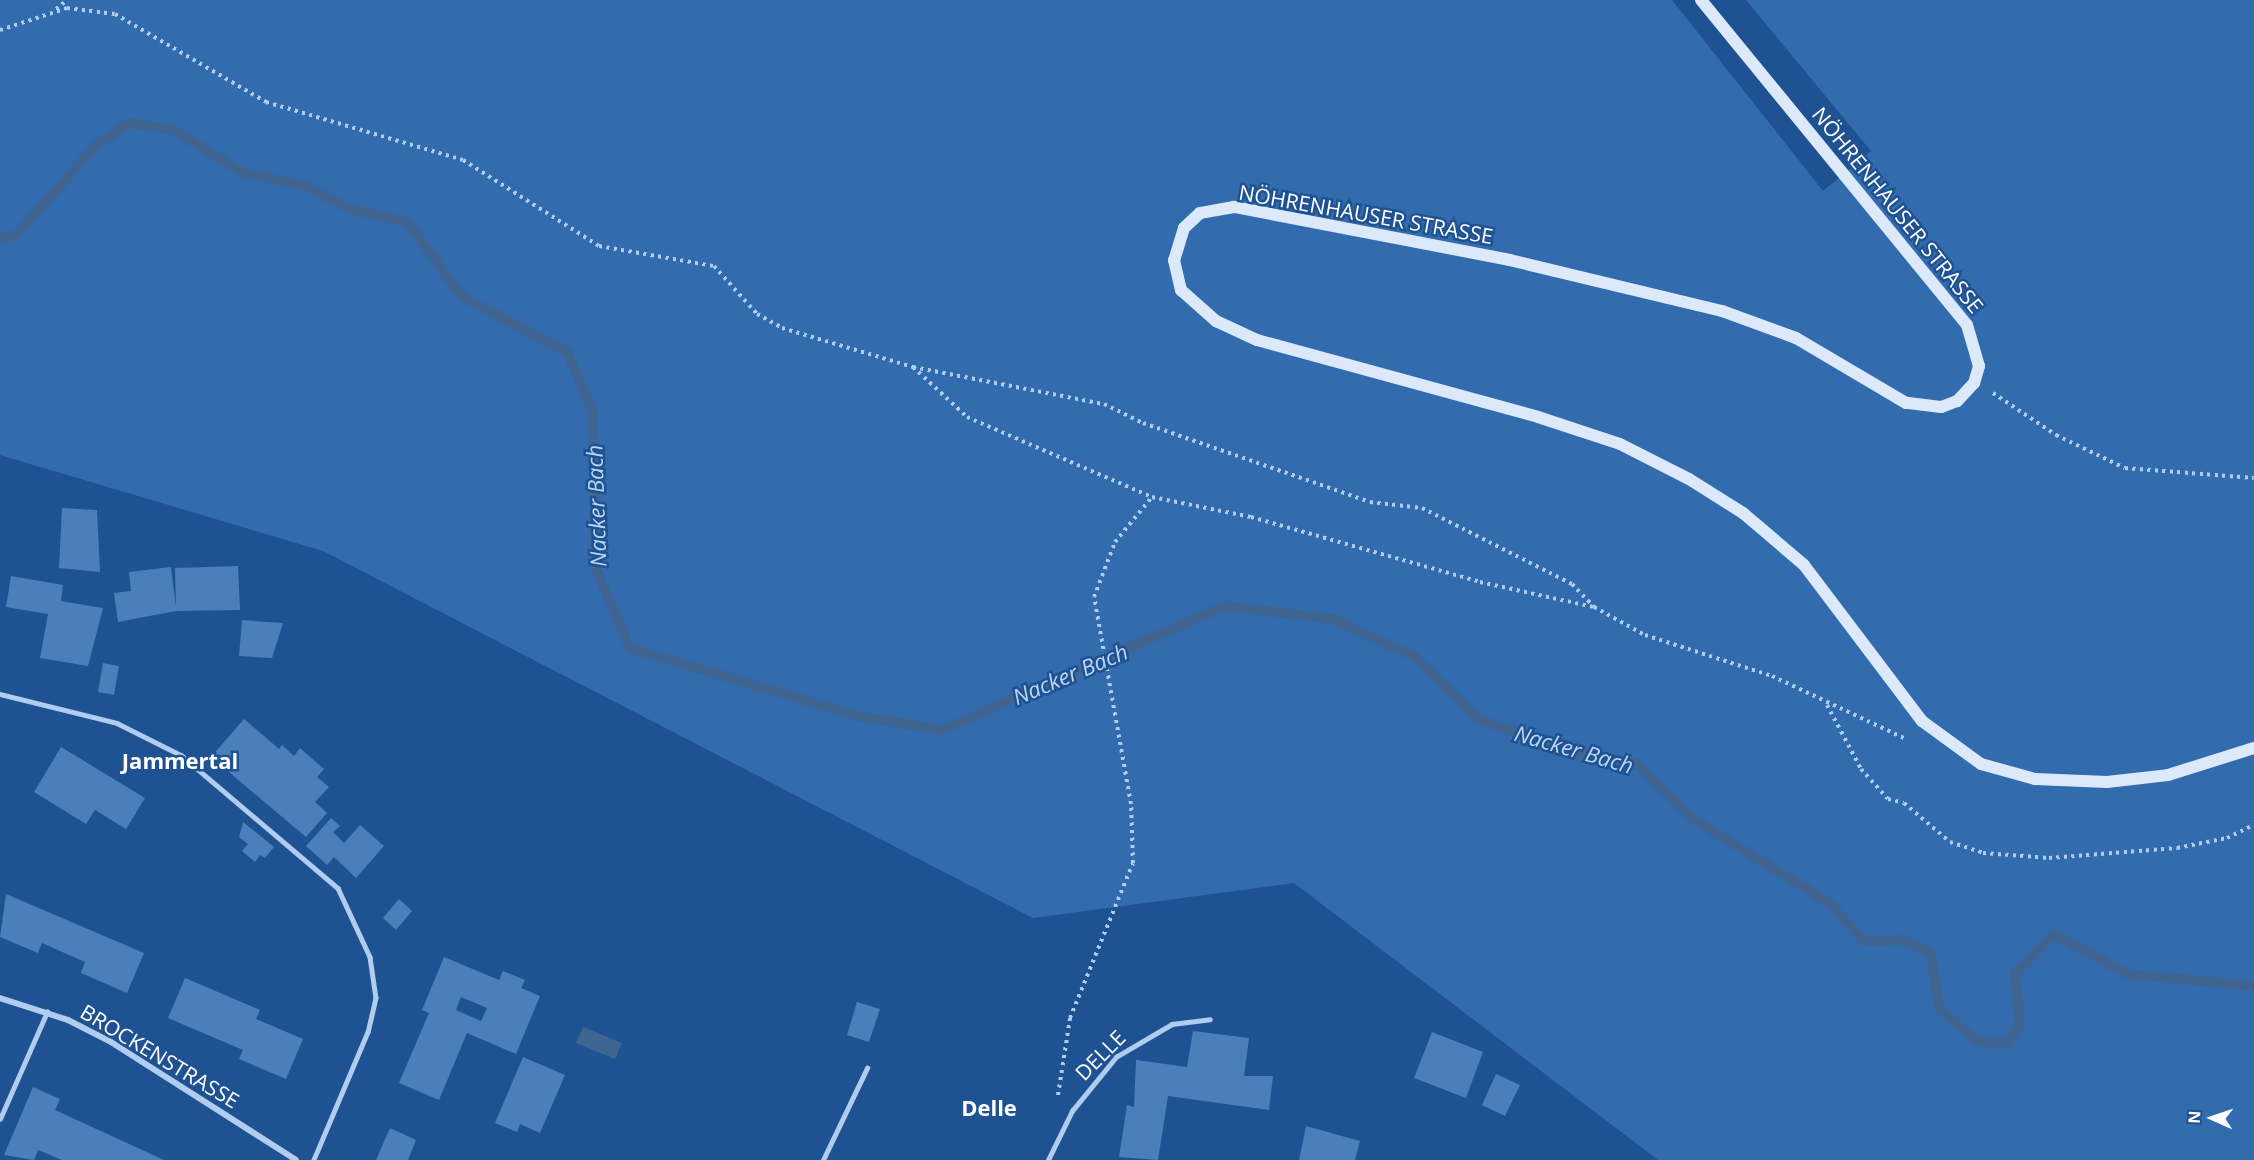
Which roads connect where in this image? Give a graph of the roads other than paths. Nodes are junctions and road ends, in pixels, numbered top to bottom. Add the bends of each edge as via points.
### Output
1 (1701, 0) edge
2 (0, 694) edge
3 (2254, 748) edge
4 (0, 999) edge
5 (47, 1012) junction
6 (1210, 1019) dead end
7 (867, 1068) dead end
8 (0, 1119) edge
9 (296, 1160) edge
10 (314, 1160) edge
11 (824, 1160) edge
12 (1048, 1160) edge

1 - 3 street, NÖHRENHAUSER STRASSE via 1968,325 1980,355 1974,383 1945,406 1906,403 1796,338 1722,311 1510,260 1234,207 1209,210 1184,228 1176,249 1181,290 1229,328 1280,348 1597,436 1719,496 1804,565 1922,721 1981,764 2035,779 2107,782 2168,775
2 - 10 lane via 117,723 181,755 338,888 370,957 375,998 368,1032
4 - 5 street, BROCKENSTRASSE
5 - 8 lane
5 - 9 street, BROCKENSTRASSE via 111,1042
6 - 12 lane, DELLE via 1172,1024 1116,1057 1072,1111
7 - 11 lane

